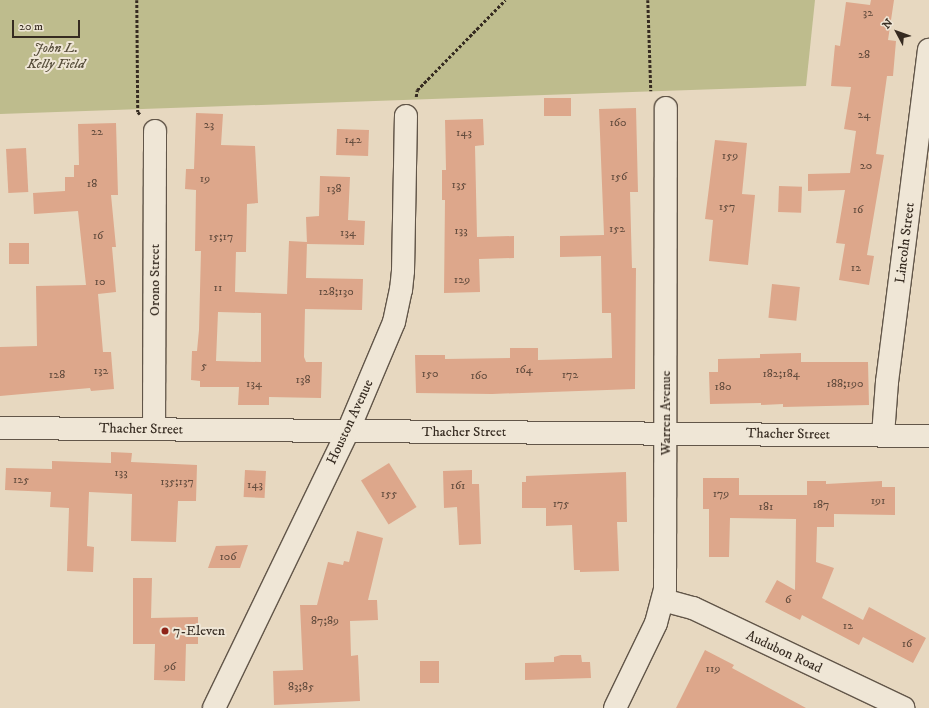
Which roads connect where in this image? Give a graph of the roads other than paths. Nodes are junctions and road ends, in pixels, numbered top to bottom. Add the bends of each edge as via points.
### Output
1 (929, 50) edge
2 (666, 108) road end
3 (406, 116) road end
4 (155, 131) road end
5 (0, 428) edge
6 (154, 429) junction
7 (348, 431) junction
8 (667, 433) junction
9 (883, 435) junction
10 (929, 436) edge
11 (663, 600) junction
12 (214, 708) edge
13 (615, 708) edge
14 (904, 708) edge

1 - 9 street, Lincoln Street via 887,382
2 - 8 street, Warren Avenue
3 - 7 street, Houston Avenue via 402,290 388,338
4 - 6 street, Orono Street
5 - 6 street, Thacher Street
6 - 7 street, Thacher Street
7 - 8 street, Thacher Street
7 - 12 street, Houston Avenue
8 - 9 street, Thacher Street
8 - 11 street, Warren Avenue
9 - 10 street, Thacher Street
11 - 13 street, Warren Avenue via 656,623
11 - 14 street, Audubon Road via 693,608

